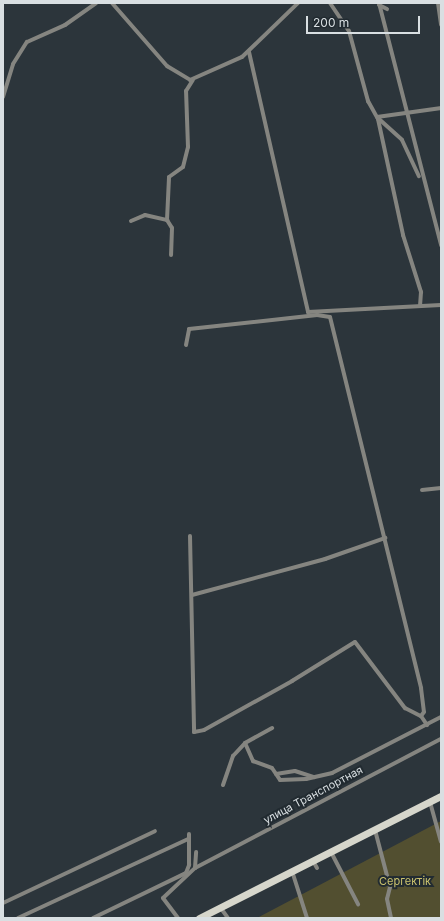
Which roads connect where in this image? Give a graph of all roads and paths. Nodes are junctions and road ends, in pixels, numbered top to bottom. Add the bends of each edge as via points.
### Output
1 (96, 3) edge
2 (112, 3) edge
3 (298, 3) edge
4 (330, 3) edge
5 (438, 3) edge
6 (379, 4) edge
7 (387, 9) dead end
8 (441, 25) edge
9 (249, 52) junction
10 (193, 80) junction
11 (3, 97) edge
12 (441, 108) edge
13 (405, 114) junction
14 (377, 118) junction
15 (422, 182) junction
16 (167, 220) junction
17 (131, 221) dead end
18 (441, 245) edge
19 (171, 255) dead end
20 (441, 305) edge
21 (420, 306) junction
22 (186, 345) dead end
23 (441, 488) edge
24 (422, 490) dead end
25 (190, 536) dead end
26 (384, 538) junction
27 (192, 595) junction
28 (421, 716) junction
29 (441, 717) edge
30 (427, 724) junction
31 (272, 728) dead end
32 (441, 739) edge
33 (245, 743) junction
34 (276, 774) junction
35 (317, 777) junction
36 (223, 785) dead end
37 (441, 796) edge
38 (430, 802) junction
39 (375, 830) junction
40 (155, 831) dead end
41 (189, 834) dead end
42 (188, 839) junction
43 (441, 842) edge
44 (196, 852) dead end
45 (331, 852) junction
46 (313, 861) junction
47 (195, 868) junction
48 (317, 868) dead end
49 (292, 871) junction
50 (3, 903) edge
51 (358, 904) dead end
52 (220, 907) junction
53 (203, 917) edge
54 (18, 918) edge
55 (93, 918) edge
56 (178, 918) edge
57 (228, 918) edge
58 (306, 918) edge
59 (391, 918) edge

1 - 11 street via 65,25 27,42 13,64
2 - 10 street via 167,66 184,79
3 - 9 street via 278,18
4 - 14 street via 349,31 368,101
5 - 8 street
6 - 7 street
6 - 13 street
9 - 10 street
9 - 21 street via 308,312
10 - 16 street via 186,90 185,103 188,147 183,167 169,177
12 - 13 street
13 - 14 street
13 - 15 street
14 - 15 street via 402,140
14 - 21 street via 403,235 421,292
15 - 18 street
16 - 17 street via 145,215
16 - 19 street via 172,228
20 - 21 street
22 - 26 street via 189,329 317,315 330,317
23 - 24 street
25 - 27 street
26 - 27 street via 325,560
26 - 28 street via 420,688 424,712
27 - 28 street via 194,732 204,730 292,681 355,642 405,708
28 - 30 street
29 - 30 street
30 - 35 street
31 - 33 street
32 - 47 street, улица Транспортная
33 - 34 street via 253,761 270,767
33 - 36 street via 233,756
34 - 35 street via 295,771
34 - 35 street via 285,782
37 - 38 main road
38 - 39 main road
38 - 43 street
39 - 45 main road
39 - 59 street via 390,887 387,899
40 - 50 street
41 - 42 street
42 - 54 street
42 - 55 street via 189,865 186,872
44 - 47 street
45 - 46 main road
45 - 51 street
46 - 48 street
46 - 49 main road
47 - 56 street, улица Транспортная via 163,898
49 - 52 main road
49 - 58 street
52 - 53 main road
52 - 57 street

